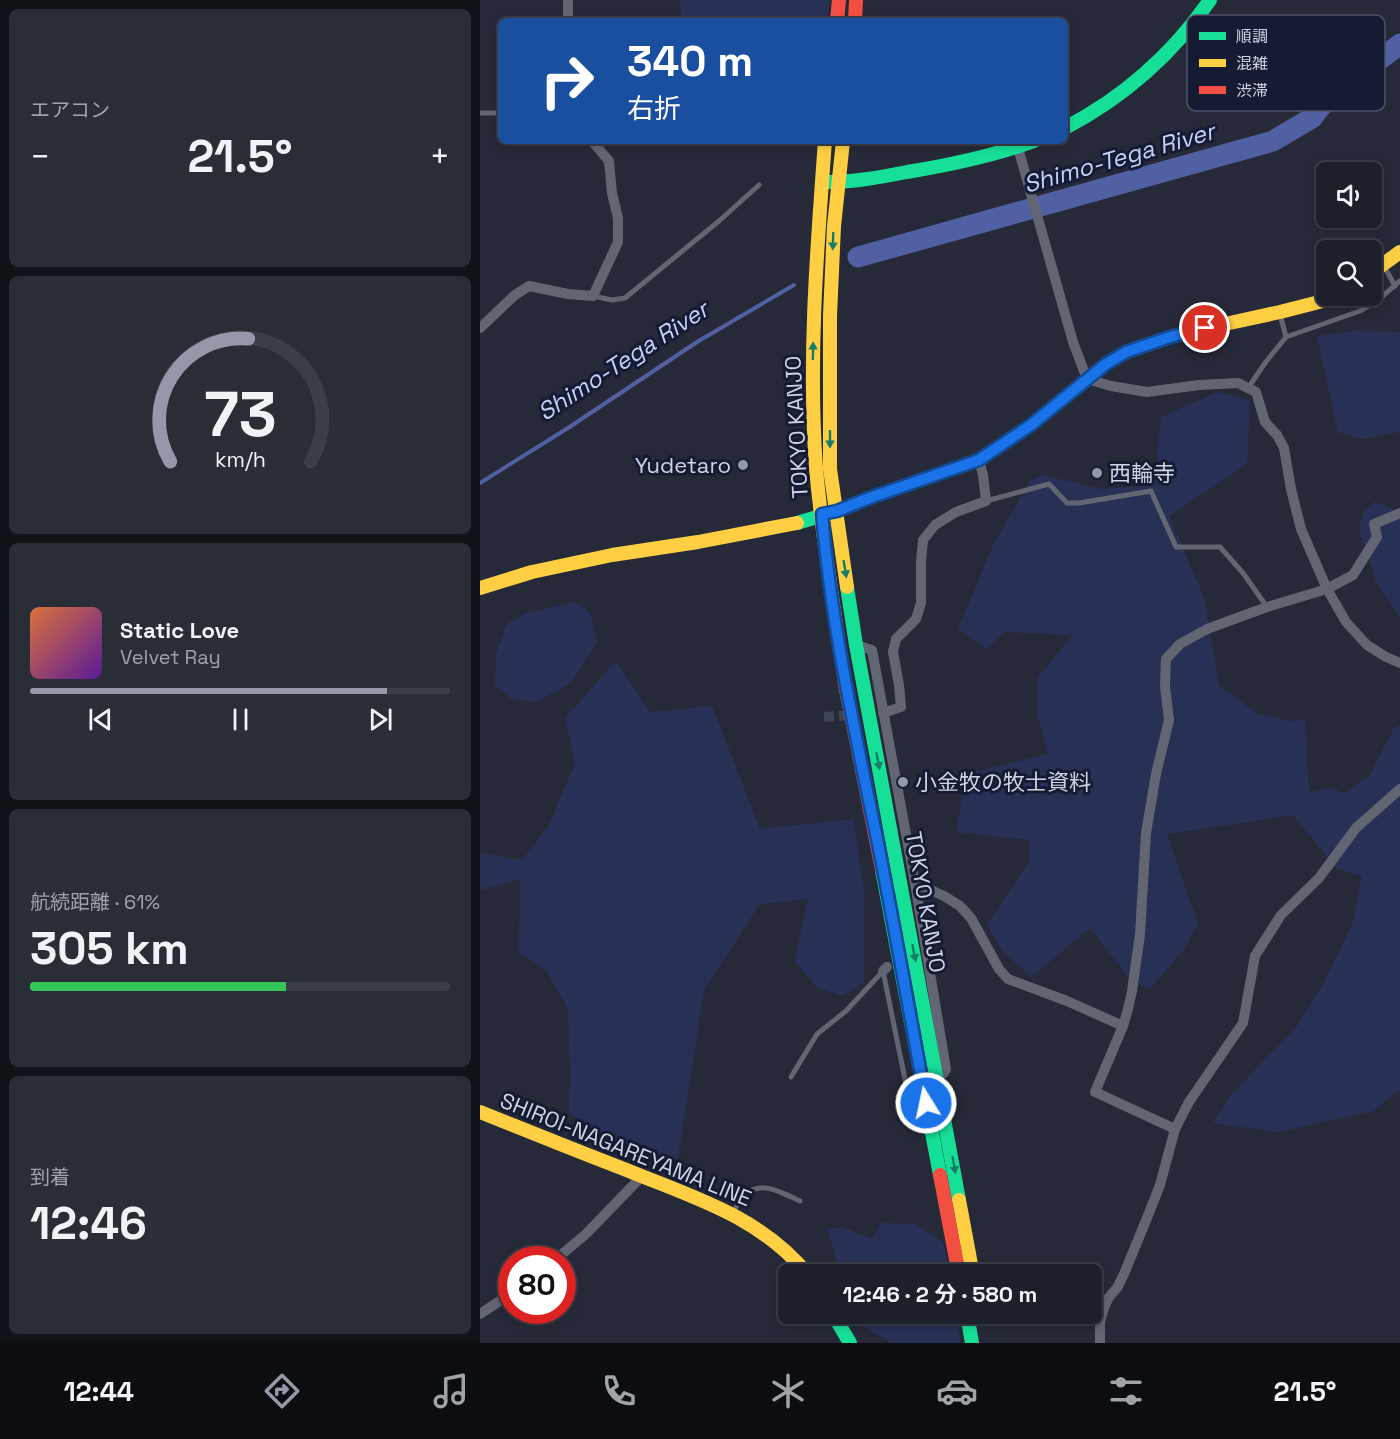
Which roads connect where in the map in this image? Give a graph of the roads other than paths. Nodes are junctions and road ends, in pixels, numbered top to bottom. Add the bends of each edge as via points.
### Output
1 (568, 0) edge
2 (839, 0) edge
3 (856, 0) edge
4 (1210, 0) edge
5 (1199, 15) edge
6 (567, 18) edge
7 (837, 18) edge
8 (855, 18) edge
9 (1187, 31) edge
10 (480, 113) edge
11 (498, 114) edge
12 (1068, 126) edge
13 (595, 144) edge
14 (825, 144) edge
15 (843, 144) edge
16 (1027, 144) edge
17 (1018, 148) junction
18 (822, 182) junction
19 (838, 182) junction
20 (759, 184) dead end
21 (1400, 252) edge
22 (1383, 264) joint
23 (1397, 283) edge
24 (593, 296) junction
25 (1316, 303) edge
26 (1280, 312) junction
27 (480, 328) edge
28 (1286, 337) junction
29 (1087, 380) junction
30 (1248, 388) junction
31 (979, 460) junction
32 (986, 501) junction
33 (837, 511) junction
34 (1400, 513) edge
35 (822, 514) junction
36 (480, 588) edge
37 (1327, 589) junction
38 (1267, 607) junction
39 (856, 645) junction
40 (1400, 663) edge
41 (883, 713) junction
42 (1400, 789) edge
43 (892, 833) junction
44 (876, 836) junction
45 (915, 883) junction
46 (1123, 1026) junction
47 (791, 1077) dead end
48 (938, 1080) junction
49 (923, 1088) junction
50 (480, 1112) edge
51 (929, 1118) junction
52 (1175, 1129) junction
53 (642, 1176) junction
54 (800, 1201) dead end
55 (733, 1214) junction
56 (572, 1246) edge
57 (798, 1264) edge
58 (957, 1264) edge
59 (972, 1264) edge
60 (498, 1302) edge
61 (480, 1314) edge
62 (839, 1324) edge
63 (969, 1324) edge
64 (982, 1324) edge
65 (850, 1343) edge
66 (972, 1343) edge
67 (986, 1343) edge
68 (1100, 1343) edge

1 - 6 street
2 - 7 main road
3 - 8 main road
4 - 5 main road
9 - 12 main road via 1136,81
10 - 11 lane
13 - 24 street via 609,161 618,242
14 - 18 main road, TOKYO KANJO
15 - 19 main road, TOKYO KANJO
16 - 17 main road
17 - 19 main road via 977,160
17 - 29 street
18 - 19 main road
35 -> 18 main road, TOKYO KANJO via 813,380
19 -> 33 main road, TOKYO KANJO via 830,316 830,469
20 - 24 lane via 625,298
21 - 22 main road
22 - 23 lane
23 - 28 lane via 1377,302 1360,311
24 - 27 street via 529,286
25 - 26 main road
26 - 28 lane
26 - 29 main road via 1170,337 1126,352
28 - 30 lane
29 - 30 street via 1147,392 1238,383
29 - 31 main road
30 - 37 street via 1256,392 1265,422 1284,448 1301,529
31 - 32 street
31 - 33 main road
32 - 38 lane via 1049,484 1067,503 1151,491 1176,547 1220,547
32 - 41 street via 934,525 923,540 921,603 916,619 896,639 893,652 901,707
33 - 35 main road
33 -> 39 main road, TOKYO KANJO
34 - 37 street via 1374,524 1377,537 1353,575
35 - 36 main road via 791,525 532,572
35 - 44 main road, TOKYO KANJO via 846,690
37 - 38 street
37 - 40 street via 1346,622 1367,645
38 - 46 street via 1198,634 1166,658 1169,720 1146,832 1140,934
39 - 41 street via 872,650
39 -> 43 main road, TOKYO KANJO
41 - 45 street
42 - 52 street via 1356,828 1320,878 1281,915 1255,957 1243,1023
43 - 44 main road
43 -> 48 main road, TOKYO KANJO
44 - 49 main road, TOKYO KANJO
45 - 46 street via 960,906 1008,979
45 - 48 street via 946,1069
46 - 52 street via 1095,1092
47 - 51 lane via 817,1034 846,1011 885,969 914,1120
48 - 49 main road
48 -> 59 main road, TOKYO KANJO
49 - 51 main road, TOKYO KANJO
50 - 53 main road, SHIROI-NAGAREYAMA LINE
51 - 58 main road, TOKYO KANJO
52 - 68 street via 1149,1214 1117,1288 1104,1308
53 - 55 main road, SHIROI-NAGAREYAMA LINE
53 - 56 street
54 - 55 lane via 777,1190 755,1188 738,1201
55 - 57 main road, SHIROI-NAGAREYAMA LINE via 772,1238
60 - 61 street
62 - 65 main road
63 - 66 main road
64 - 67 main road

